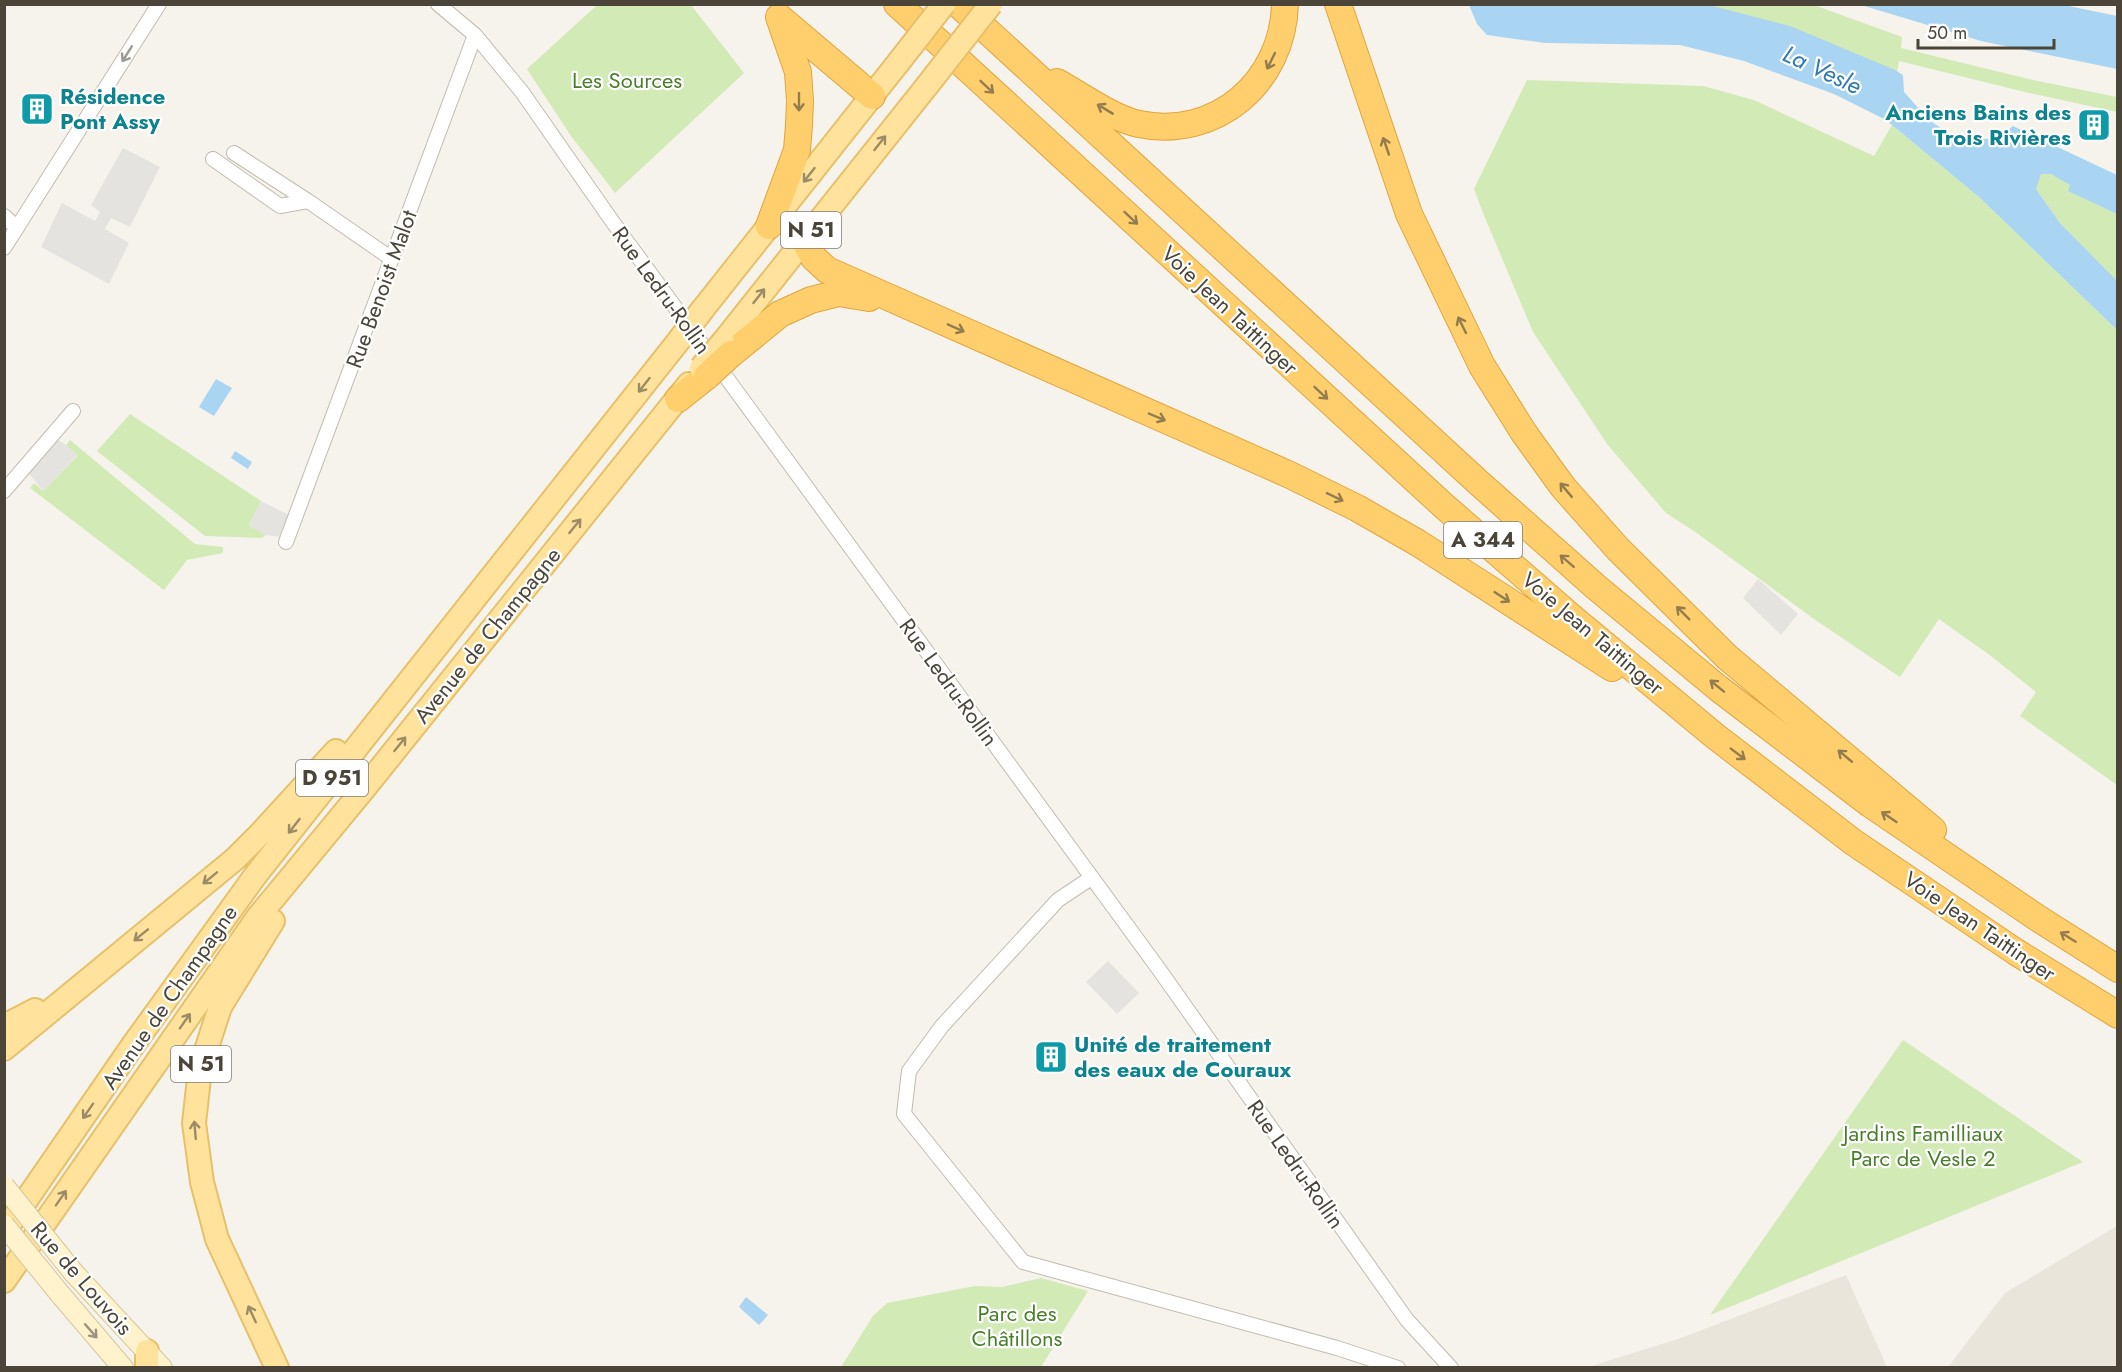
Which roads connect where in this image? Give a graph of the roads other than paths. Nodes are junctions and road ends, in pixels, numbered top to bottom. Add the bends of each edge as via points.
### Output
1 (159, 4) edge
2 (438, 4) edge
3 (897, 4) edge
4 (944, 4) edge
5 (958, 4) edge
6 (991, 4) edge
7 (1285, 4) edge
8 (1338, 4) edge
9 (774, 11) edge
10 (475, 35) junction
11 (1020, 61) junction
12 (872, 96) junction
13 (900, 119) junction
14 (234, 153) dead end
15 (213, 159) dead end
16 (790, 200) junction
17 (308, 201) junction
18 (4, 216) edge
19 (769, 226) junction
20 (17, 228) junction
21 (804, 240) junction
22 (4, 248) edge
23 (392, 259) junction
24 (902, 304) junction
25 (680, 339) joint
26 (727, 348) junction
27 (678, 399) joint
28 (73, 411) dead end
29 (4, 491) edge
30 (539, 517) junction
31 (286, 543) dead end
32 (1715, 736) junction
33 (363, 790) junction
34 (1092, 878) junction
35 (2036, 917) junction
36 (2118, 969) edge
37 (79, 987) junction
38 (2118, 1015) edge
39 (4, 1026) edge
40 (4, 1049) edge
41 (4, 1186) edge
42 (4, 1224) edge
43 (4, 1232) edge
44 (4, 1281) edge
45 (152, 1362) edge
46 (123, 1368) edge
47 (277, 1368) edge
48 (1398, 1368) edge
49 (1451, 1368) edge

1 -> 20 street
2 - 10 street, Rue Ledru-Rollin
3 -> 32 highway, Voie Jean Taittinger / A 344 via 1445,507
4 - 12 main road, Avenue de Champagne / N 51, bridge
5 - 11 highway, Voie Jean Taittinger / A 344
6 - 13 main road, N 51, bridge
7 -> 11 highway via 1276,51 1255,87 1222,112 1182,126 1159,127 1121,117
35 -> 8 highway via 1727,657 1618,549 1563,487 1482,366 1408,214
9 - 12 highway
9 -> 19 highway via 798,72 799,113 797,150
10 - 23 street, Rue Benoist Malot
10 - 34 street, Rue Ledru-Rollin via 522,92
35 -> 11 highway, Voie Jean Taittinger / A 344 via 1870,804 1718,688 1596,587
12 - 13 main road
12 -> 16 main road, Avenue de Champagne / N 51
21 -> 13 main road, N 51
14 - 17 street
15 - 17 street via 280,206
16 - 19 main road, Avenue de Champagne / N 51
16 - 21 main road
17 - 23 street
18 - 20 street
19 - 25 main road, Avenue de Champagne / N 51, bridge
20 - 22 street
21 - 24 highway via 814,258 827,270
26 -> 21 main road, N 51
23 - 31 street, Rue Benoist Malot
24 - 26 highway via 839,293 811,300 780,314
24 -> 32 highway via 1357,508 1476,579
25 -> 30 main road, Avenue de Champagne / D 951
26 - 27 highway, bridge
33 -> 27 main road, Avenue de Champagne / D 951
28 - 29 street
30 -> 37 main road via 496,555 328,760 260,834
30 -> 43 main road, Avenue de Champagne / D 951 via 255,876
32 -> 38 highway, Voie Jean Taittinger / A 344 via 1863,848 2016,952
44 -> 33 main road, Avenue de Champagne / D 951 via 258,917
47 -> 33 main road, N 51 via 217,1239 202,1182 194,1123 200,1069 220,1007 263,936
34 - 48 street via 1058,900 942,1026 909,1071 904,1114 1023,1263
34 - 49 street, Rue Ledru-Rollin via 1407,1320
36 -> 35 highway, Voie Jean Taittinger / A 344
37 - 39 main road
37 - 40 main road
41 - 45 street, Rue de Louvois, bridge
42 -> 46 street, Rue de Louvois, bridge

